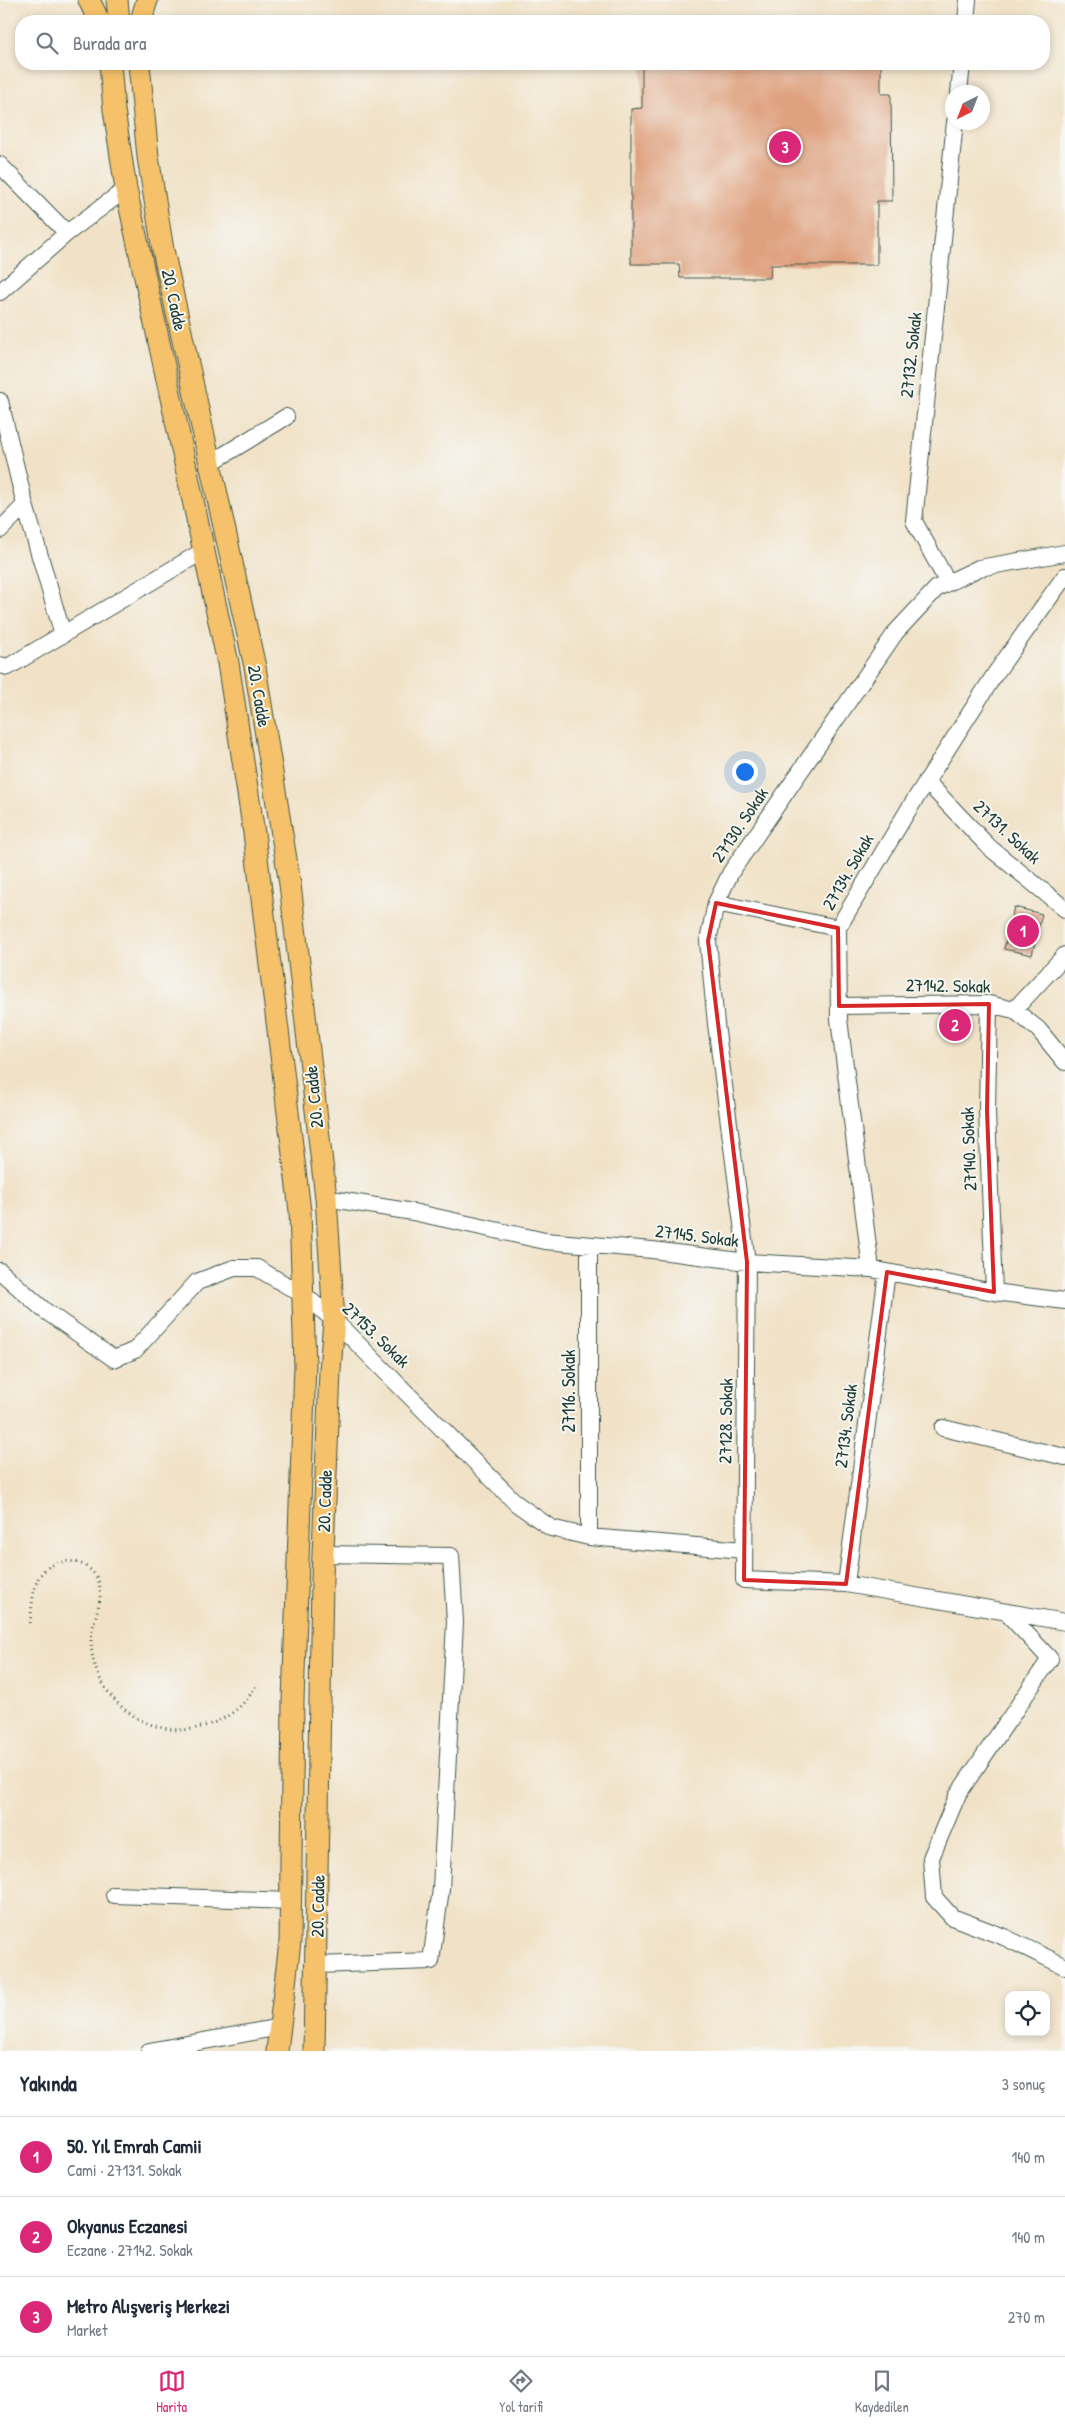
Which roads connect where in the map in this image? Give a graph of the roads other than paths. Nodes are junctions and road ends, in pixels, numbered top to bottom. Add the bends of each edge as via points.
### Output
1 (89, 0) edge
2 (105, 0) edge
3 (117, 0) edge
4 (133, 0) edge
5 (147, 0) edge
6 (968, 0) edge
7 (96, 15) edge
8 (106, 15) edge
9 (118, 15) edge
10 (134, 15) edge
11 (143, 15) edge
12 (967, 15) edge
13 (111, 70) edge
14 (125, 70) edge
15 (140, 70) edge
16 (961, 70) edge
17 (960, 85) edge
18 (955, 130) edge
19 (148, 157) junction
20 (0, 165) edge
21 (126, 189) junction
22 (67, 233) junction
23 (0, 292) edge
24 (0, 401) edge
25 (286, 417) dead end
26 (209, 464) junction
27 (25, 505) junction
28 (0, 530) edge
29 (203, 551) junction
30 (1065, 553) edge
31 (1065, 576) edge
32 (948, 583) junction
33 (63, 635) junction
34 (3, 668) edge
35 (926, 781) junction
36 (716, 903) junction
37 (1065, 909) edge
38 (838, 928) junction
39 (1065, 955) edge
40 (989, 1004) junction
41 (839, 1006) junction
42 (1014, 1010) junction
43 (1065, 1062) edge
44 (326, 1198) junction
45 (589, 1245) junction
46 (747, 1262) junction
47 (879, 1270) junction
48 (0, 1271) edge
49 (994, 1292) junction
50 (304, 1296) junction
51 (1065, 1301) edge
52 (334, 1320) junction
53 (943, 1428) dead end
54 (1065, 1457) edge
55 (589, 1537) junction
56 (744, 1550) junction
57 (322, 1554) junction
58 (846, 1584) junction
59 (1006, 1612) junction
60 (1065, 1622) edge
61 (114, 1895) dead end
62 (291, 1901) junction
63 (316, 1965) junction
64 (1064, 1966) edge
65 (280, 2027) junction
66 (149, 2051) edge
67 (276, 2051) edge
68 (314, 2051) edge

1 - 7 main road
2 - 8 main road
3 - 9 main road
4 - 10 main road
5 - 11 main road
6 - 12 street
13 - 21 main road
14 - 19 main road via 128,92
15 - 19 main road
16 - 17 street
18 - 32 street, 27132. Sokak via 914,520
19 - 26 main road, 20. Cadde via 163,250
20 - 22 street
21 - 22 street
21 - 29 main road
22 - 23 street
24 - 27 street
25 - 26 street
26 - 44 main road, 20. Cadde via 255,667 289,875
27 - 28 street
27 - 33 street
29 - 33 street
29 - 50 main road via 228,663 254,833 300,1210
30 - 32 street, 27130. Sokak via 979,568
31 - 35 street, 27134. Sokak via 995,674
32 - 36 street, 27130. Sokak via 937,588 896,632 731,872
33 - 34 street
35 - 37 street, 27131. Sokak via 989,847
35 - 38 street, 27134. Sokak
36 - 38 street
36 - 46 street, 27130. Sokak via 708,941
38 - 41 street, 27134. Sokak
39 - 42 street
40 - 41 street, 27142. Sokak
40 - 42 street, 27142. Sokak
40 - 49 street, 27140. Sokak via 987,1111
41 - 47 street, 27134. Sokak
42 - 43 street, 27142. Sokak via 1038,1029
44 - 45 street, 27145. Sokak via 413,1212 545,1241
44 - 52 main road, 20. Cadde
45 - 46 street, 27145. Sokak
45 - 55 street, 27116. Sokak
46 - 47 street, 27145. Sokak
46 - 56 street, 27128. Sokak
47 - 49 street, 27145. Sokak
47 - 58 street, 27134. Sokak
48 - 50 street, 27153. Sokak via 44,1310 114,1359 135,1350 197,1282 234,1268 257,1268
49 - 51 street, 27145. Sokak
50 - 52 street, 27153. Sokak
50 - 62 main road
52 - 55 street, 27153. Sokak via 517,1504 551,1528
52 - 57 main road, 20. Cadde
53 - 54 street
55 - 56 street, 27153. Sokak
56 - 58 street, 27128. Sokak via 744,1580
57 - 63 main road, 20. Cadde
57 - 63 street via 451,1556 455,1622 441,1889 431,1962
58 - 59 street
59 - 60 street
59 - 64 street via 1050,1659 958,1794 931,1858 934,1897 952,1917 1004,1937
61 - 62 street
62 - 65 main road via 290,1942
63 - 68 main road, 20. Cadde
65 - 66 street
65 - 67 main road

